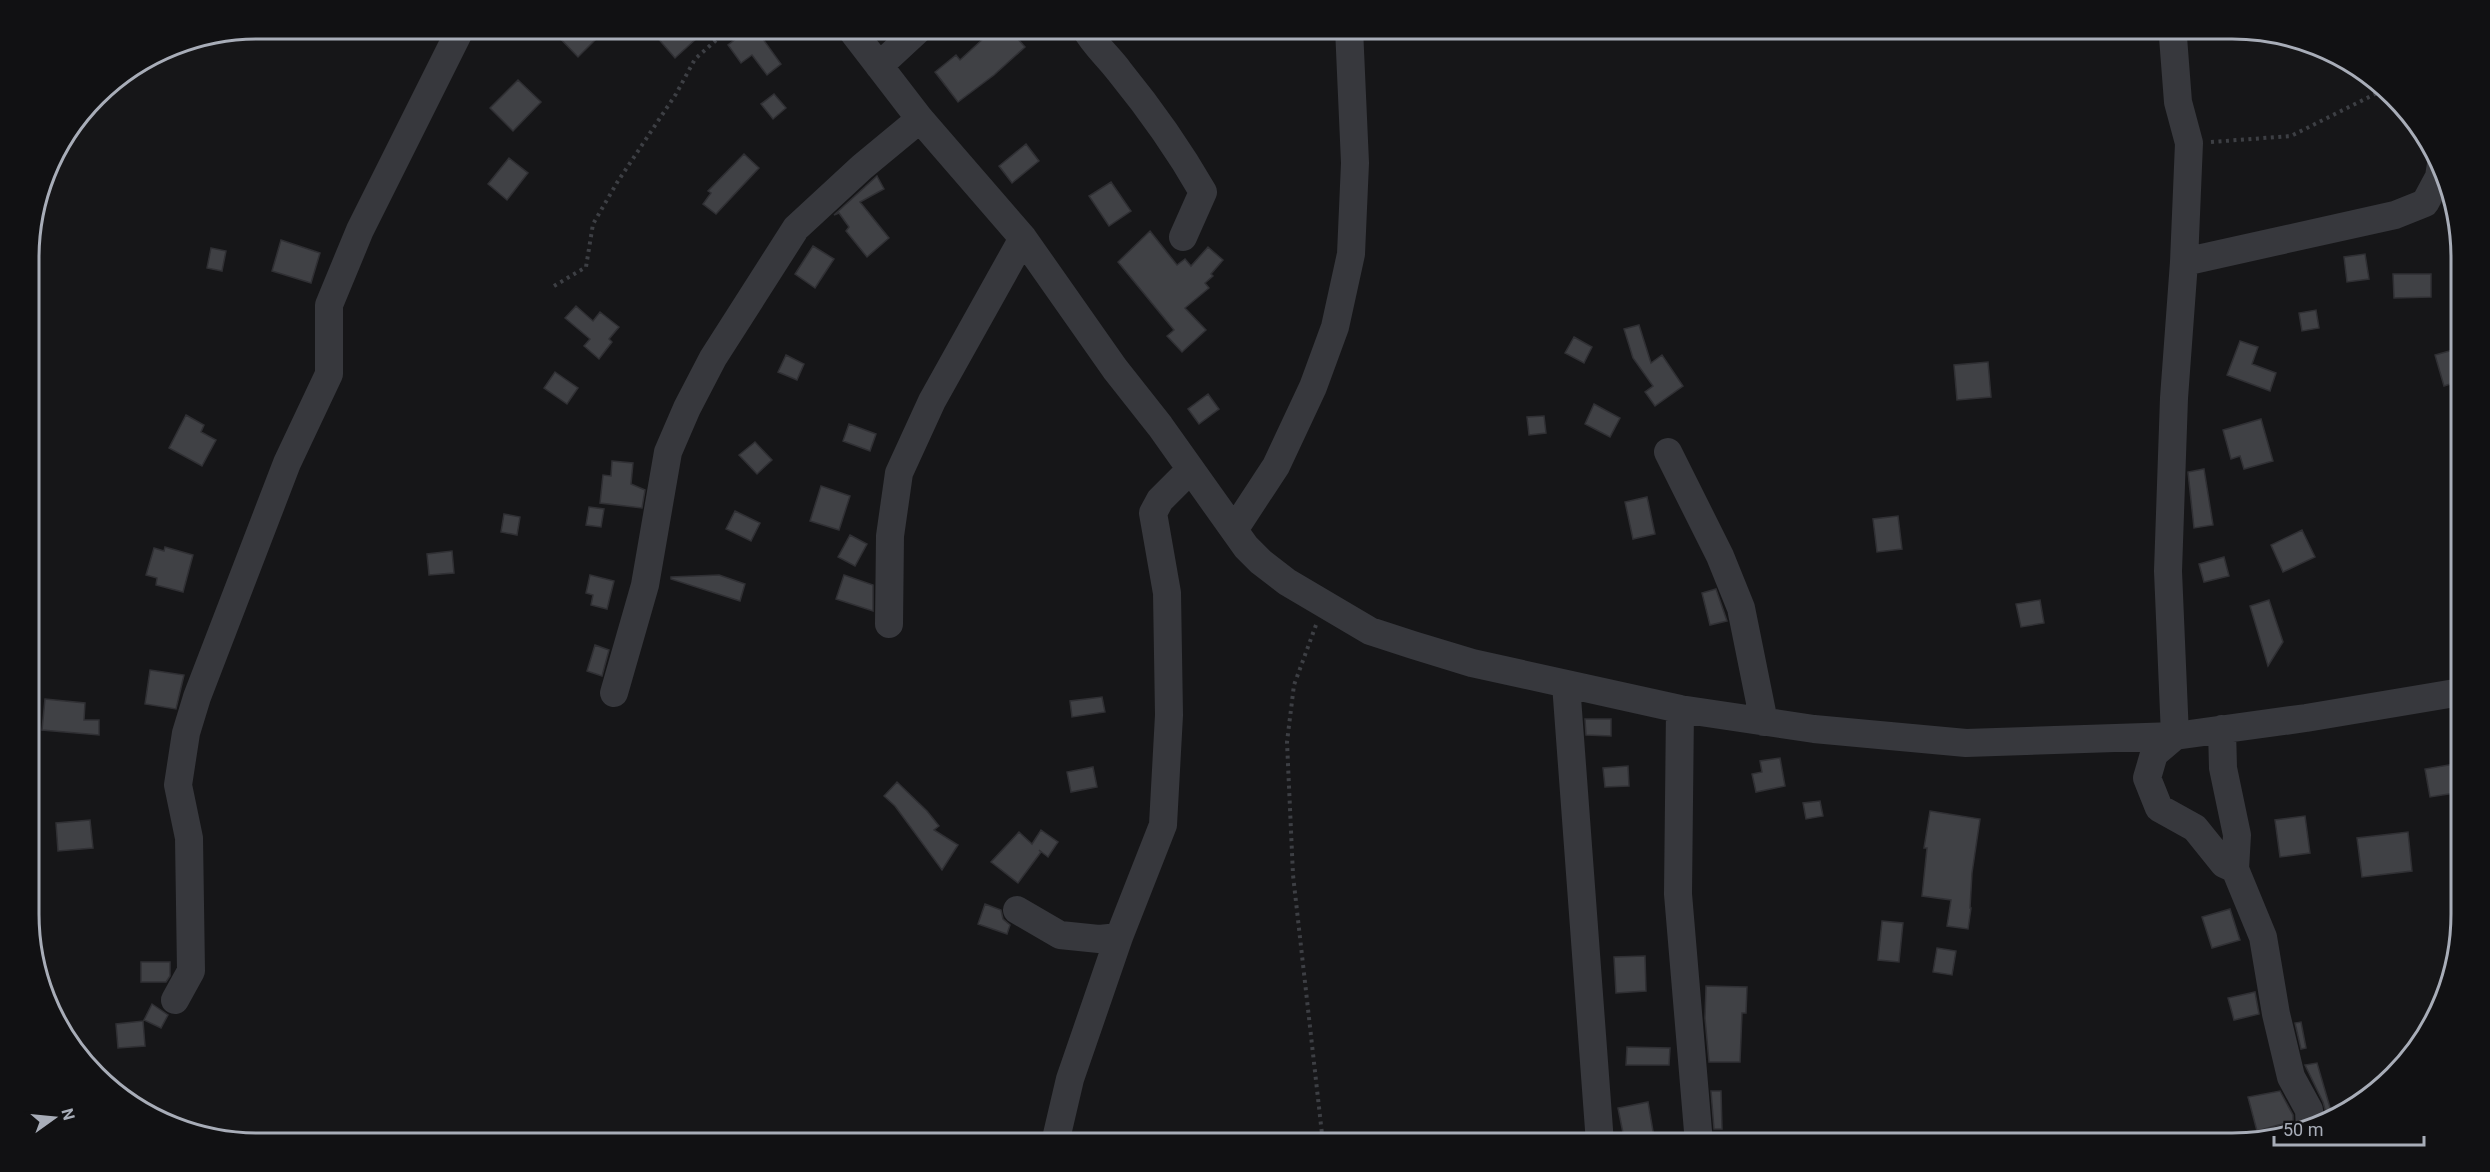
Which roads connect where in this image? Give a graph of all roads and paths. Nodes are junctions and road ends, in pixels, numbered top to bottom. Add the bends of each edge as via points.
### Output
1 (455, 39) edge
2 (718, 39) edge
3 (858, 39) edge
4 (908, 39) edge
5 (1091, 39) edge
6 (1349, 39) edge
7 (2173, 39) edge
8 (879, 66) junction
9 (2376, 93) edge
10 (920, 119) junction
11 (2189, 143) junction
12 (2437, 181) edge
13 (1183, 237) dead end
14 (1023, 238) junction
15 (2184, 262) junction
16 (554, 286) dead end
17 (1668, 452) dead end
18 (1190, 470) junction
19 (1234, 530) junction
20 (1324, 604) junction
21 (890, 624) dead end
22 (1566, 684) junction
23 (614, 693) dead end
24 (2451, 694) edge
25 (1680, 708) junction
26 (1764, 722) junction
27 (2222, 729) junction
28 (2175, 736) junction
29 (2235, 869) junction
30 (1017, 910) dead end
31 (1119, 937) junction
32 (175, 1000) dead end
33 (2309, 1119) edge
34 (1057, 1133) edge
35 (1322, 1133) edge
36 (1599, 1133) edge
37 (1698, 1133) edge

1 - 32 street via 360,230 329,305 329,374 286,463 196,697 178,785 189,838 191,971
2 - 16 path via 695,59 593,224 586,267
3 - 8 street
4 - 8 street
5 - 13 street via 1119,70 1180,153 1203,192
6 - 19 street via 1355,163 1351,254 1335,327 1313,387 1276,466
7 - 11 street via 2178,102
8 - 10 street
9 - 11 path via 2291,136
10 - 14 street
10 - 23 street via 796,228 713,358 668,452 645,585
11 - 15 street
12 - 15 street via 2425,203 2395,215
14 - 18 street
14 - 21 street via 932,401 899,473 890,536
15 - 28 street via 2168,571
17 - 26 street via 1720,556 1741,608
18 - 19 street
18 - 31 street via 1160,500 1153,513 1167,593 1169,715 1163,825
19 - 20 street via 1261,562
20 - 22 street via 1370,631 1472,663
20 - 35 path via 1294,685 1287,742 1293,875
22 - 25 street
22 - 36 street
24 - 27 street
25 - 26 street
25 - 37 street via 1678,894
26 - 28 street via 1966,743
27 - 28 street
27 - 29 street via 2223,768 2237,835
28 - 29 street via 2154,754 2147,778 2159,808 2195,828 2224,864
29 - 33 street via 2263,937 2291,1077 2309,1110
30 - 31 street via 1060,935
31 - 34 street via 1070,1080

